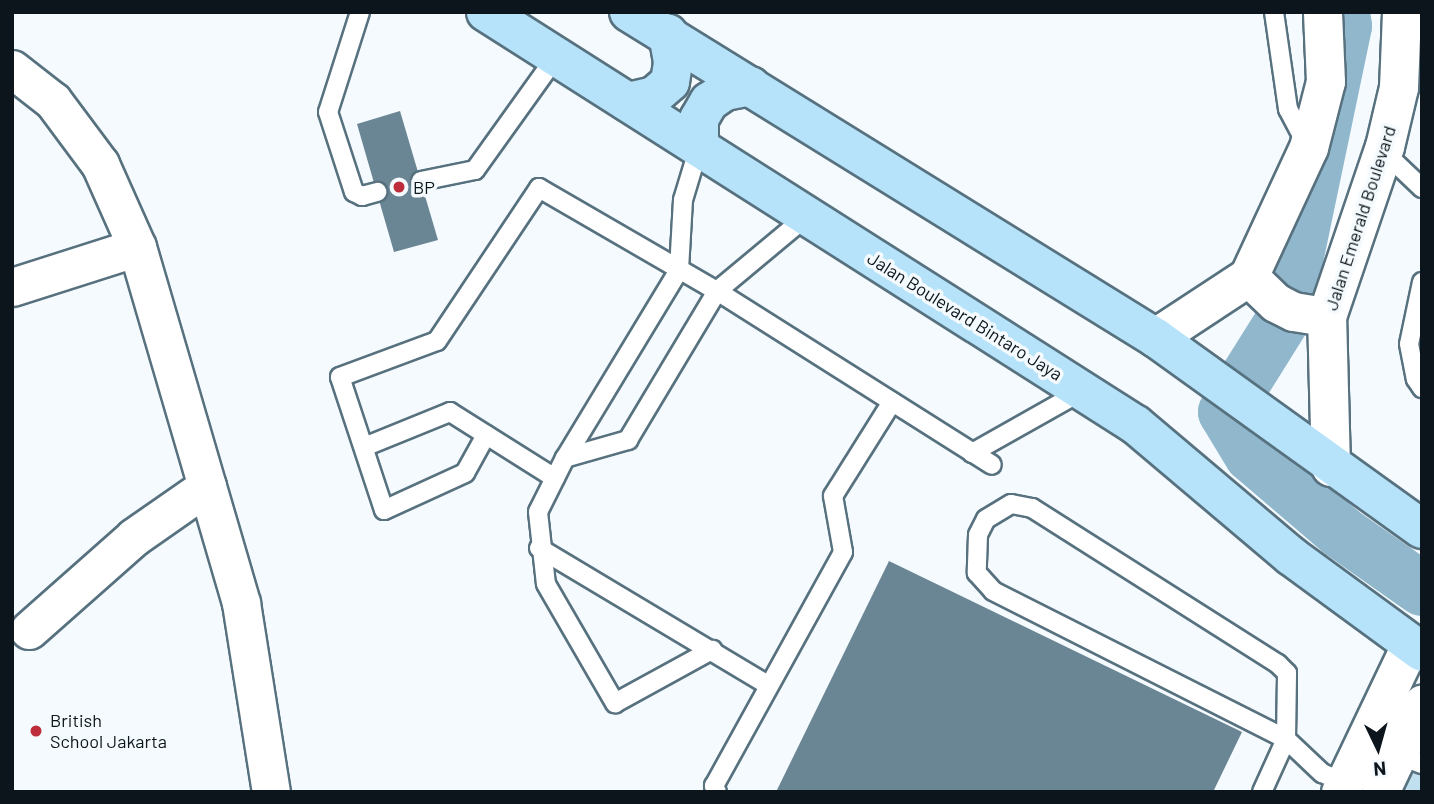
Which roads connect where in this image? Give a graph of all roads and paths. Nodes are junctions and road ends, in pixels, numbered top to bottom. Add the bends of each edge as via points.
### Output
1 (360, 12) edge
2 (486, 12) edge
3 (629, 12) edge
4 (1274, 12) edge
5 (1323, 12) edge
6 (1402, 12) edge
7 (668, 33) junction
8 (556, 57) junction
9 (12, 69) edge
10 (751, 86) junction
11 (628, 102) junction
12 (699, 147) junction
13 (1309, 148) junction
14 (1383, 150) junction
15 (421, 181) dead end
16 (1422, 188) edge
17 (377, 192) dead end
18 (807, 216) junction
19 (137, 247) junction
20 (680, 270) junction
21 (1422, 282) edge
22 (1255, 284) junction
23 (12, 288) edge
24 (717, 290) junction
25 (1320, 316) junction
26 (1156, 338) junction
27 (1422, 388) edge
28 (1082, 391) junction
29 (892, 402) junction
30 (486, 435) junction
31 (364, 447) junction
32 (972, 453) junction
33 (565, 458) junction
34 (992, 465) dead end
35 (1331, 467) junction
36 (555, 478) junction
37 (206, 486) junction
38 (1422, 529) edge
39 (539, 548) junction
40 (29, 631) dead end
41 (1416, 648) edge
42 (712, 650) junction
43 (768, 685) junction
44 (1422, 704) edge
45 (1286, 739) junction
46 (1365, 739) junction
47 (1395, 775) edge
48 (1342, 788) edge
49 (271, 792) edge
50 (717, 792) edge
51 (1262, 792) edge

1 - 17 lane via 328,112 354,192 362,196
2 - 8 main road, Jalan Boulevard Bintaro Jaya
3 - 7 main road
4 - 13 lane via 1288,109
5 - 13 main road via 1326,82
6 - 14 main road, Jalan Emerald Boulevard via 1399,88
7 - 10 main road
7 - 11 main road via 673,62 670,82 654,96
8 - 11 main road, Jalan Boulevard Bintaro Jaya
8 - 15 lane via 475,170
9 - 19 street via 53,101 100,164
10 - 12 main road via 725,91 709,102 699,119
10 - 26 main road
11 - 12 main road, Jalan Boulevard Bintaro Jaya
12 - 18 main road, Jalan Boulevard Bintaro Jaya
12 - 20 lane via 683,200
13 - 22 main road
14 - 16 lane
14 - 25 main road, Jalan Emerald Boulevard
18 - 24 lane
18 - 28 main road, Jalan Boulevard Bintaro Jaya
19 - 23 street
19 - 37 street
20 - 24 lane
20 - 31 lane via 539,188 437,341 340,377
20 - 33 lane
21 - 27 lane via 1409,344
22 - 25 main road via 1276,303
22 - 26 main road
24 - 29 lane
24 - 33 lane via 628,440
25 - 35 main road, Jalan Emerald Boulevard
26 - 35 main road
28 - 32 lane
28 - 41 main road, Jalan Boulevard Bintaro Jaya via 1136,425 1291,556
29 - 32 lane
29 - 43 lane via 833,496 843,552
30 - 31 lane via 450,412
30 - 31 lane via 464,473 384,510
30 - 36 lane
32 - 34 lane
33 - 36 lane
35 - 38 main road
36 - 39 lane via 538,512
37 - 40 street via 134,537
37 - 49 street via 241,603
39 - 42 lane
39 - 42 lane via 546,584 615,703
41 - 46 street
42 - 43 lane
43 - 50 lane via 714,786
44 - 47 street
45 - 45 lane via 993,591 977,573 978,535 986,519 1011,504 1032,508 1278,664 1287,673
45 - 48 lane
45 - 51 lane
46 - 47 lane
46 - 48 street
47 - 48 lane

